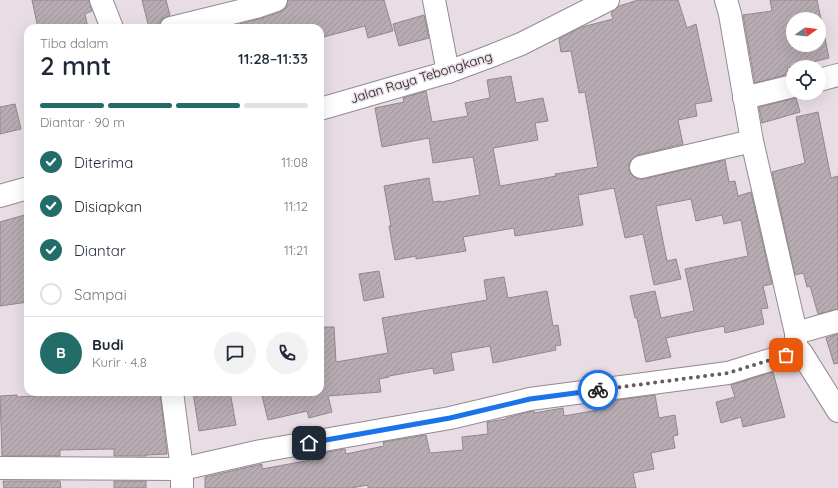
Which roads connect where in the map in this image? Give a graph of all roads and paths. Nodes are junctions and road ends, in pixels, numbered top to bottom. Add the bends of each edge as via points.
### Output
1 (101, 0) edge
2 (276, 0) edge
3 (434, 0) edge
4 (608, 0) edge
5 (726, 0) edge
6 (110, 24) edge
7 (187, 24) edge
8 (448, 72) junction
9 (838, 75) edge
10 (826, 78) edge
11 (786, 88) edge
12 (744, 98) junction
13 (324, 108) edge
14 (752, 141) junction
15 (641, 167) dead end
16 (24, 189) edge
17 (0, 196) edge
18 (838, 321) edge
19 (795, 342) junction
20 (172, 396) edge
21 (838, 411) edge
22 (0, 468) edge
23 (182, 479) edge

1 - 6 street
2 - 7 street
3 - 8 street
4 - 8 street, Jalan Raya Tebongkang via 521,44
5 - 12 street
8 - 13 street, Jalan Raya Tebongkang
9 - 10 street
11 - 12 street
12 - 14 street
14 - 15 street
14 - 19 street
16 - 17 street
18 - 19 street
19 - 21 street
19 - 23 street via 786,355 728,373 530,399 450,418 261,451
20 - 23 street
22 - 23 street

